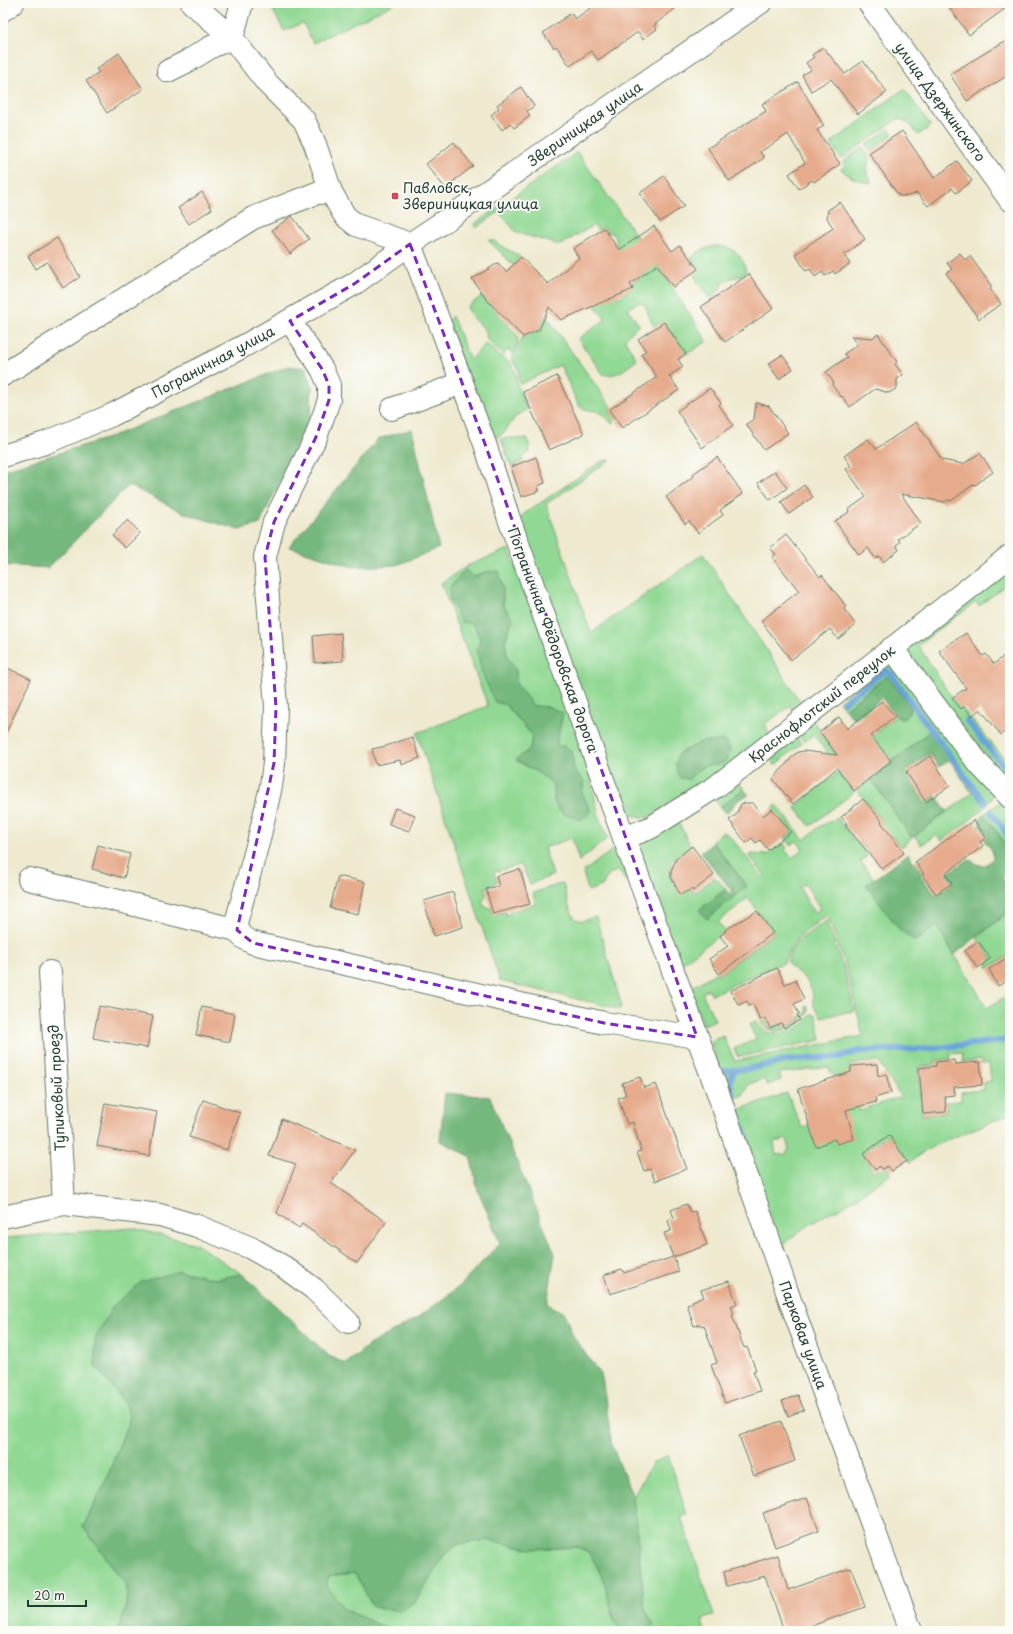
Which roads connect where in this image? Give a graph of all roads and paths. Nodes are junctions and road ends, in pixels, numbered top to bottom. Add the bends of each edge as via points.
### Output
1 (13, 3) edge
2 (192, 3) edge
3 (242, 3) edge
4 (760, 3) edge
5 (869, 3) edge
6 (3, 10) edge
7 (232, 38) junction
8 (168, 71) dead end
9 (331, 192) junction
10 (1010, 200) edge
11 (410, 244) junction
12 (290, 321) junction
13 (3, 375) edge
14 (462, 383) junction
15 (392, 409) dead end
16 (3, 456) edge
17 (1010, 556) edge
18 (892, 648) junction
19 (1010, 797) edge
20 (624, 838) junction
21 (29, 879) dead end
22 (237, 930) junction
23 (50, 972) dead end
24 (697, 1037) junction
25 (64, 1204) junction
26 (3, 1217) edge
27 (348, 1322) dead end
28 (911, 1631) edge

1 - 6 street
2 - 7 street
3 - 7 street
4 - 11 street, Звериницкая улица
5 - 10 street, улица Дзержинского
7 - 8 street via 210,47
7 - 9 street via 267,83 304,120
9 - 11 street via 345,216 356,225
9 - 13 street via 317,193 253,218
11 - 12 street, Пограничная улица via 354,284
11 - 14 street, Пограничная Фёдоровская дорога
12 - 16 street, Пограничная улица via 112,415 45,443
12 - 22 street via 322,370 329,385 329,400 316,437 274,522 265,557 276,707 274,763 259,839 236,923
14 - 15 street
14 - 20 street, Пограничная Фёдоровская дорога
17 - 18 street, Краснофлотский переулок
18 - 19 street via 979,764
18 - 20 street, Краснофлотский переулок via 717,786 650,828
20 - 24 street, Пограничная Фёдоровская дорога
21 - 22 street
22 - 24 street via 240,936 253,943 590,1020
23 - 25 street, Тупиковый проезд
24 - 28 street, Парковая улица
25 - 26 street
25 - 27 street via 160,1215 197,1226 251,1248 284,1267 314,1289

